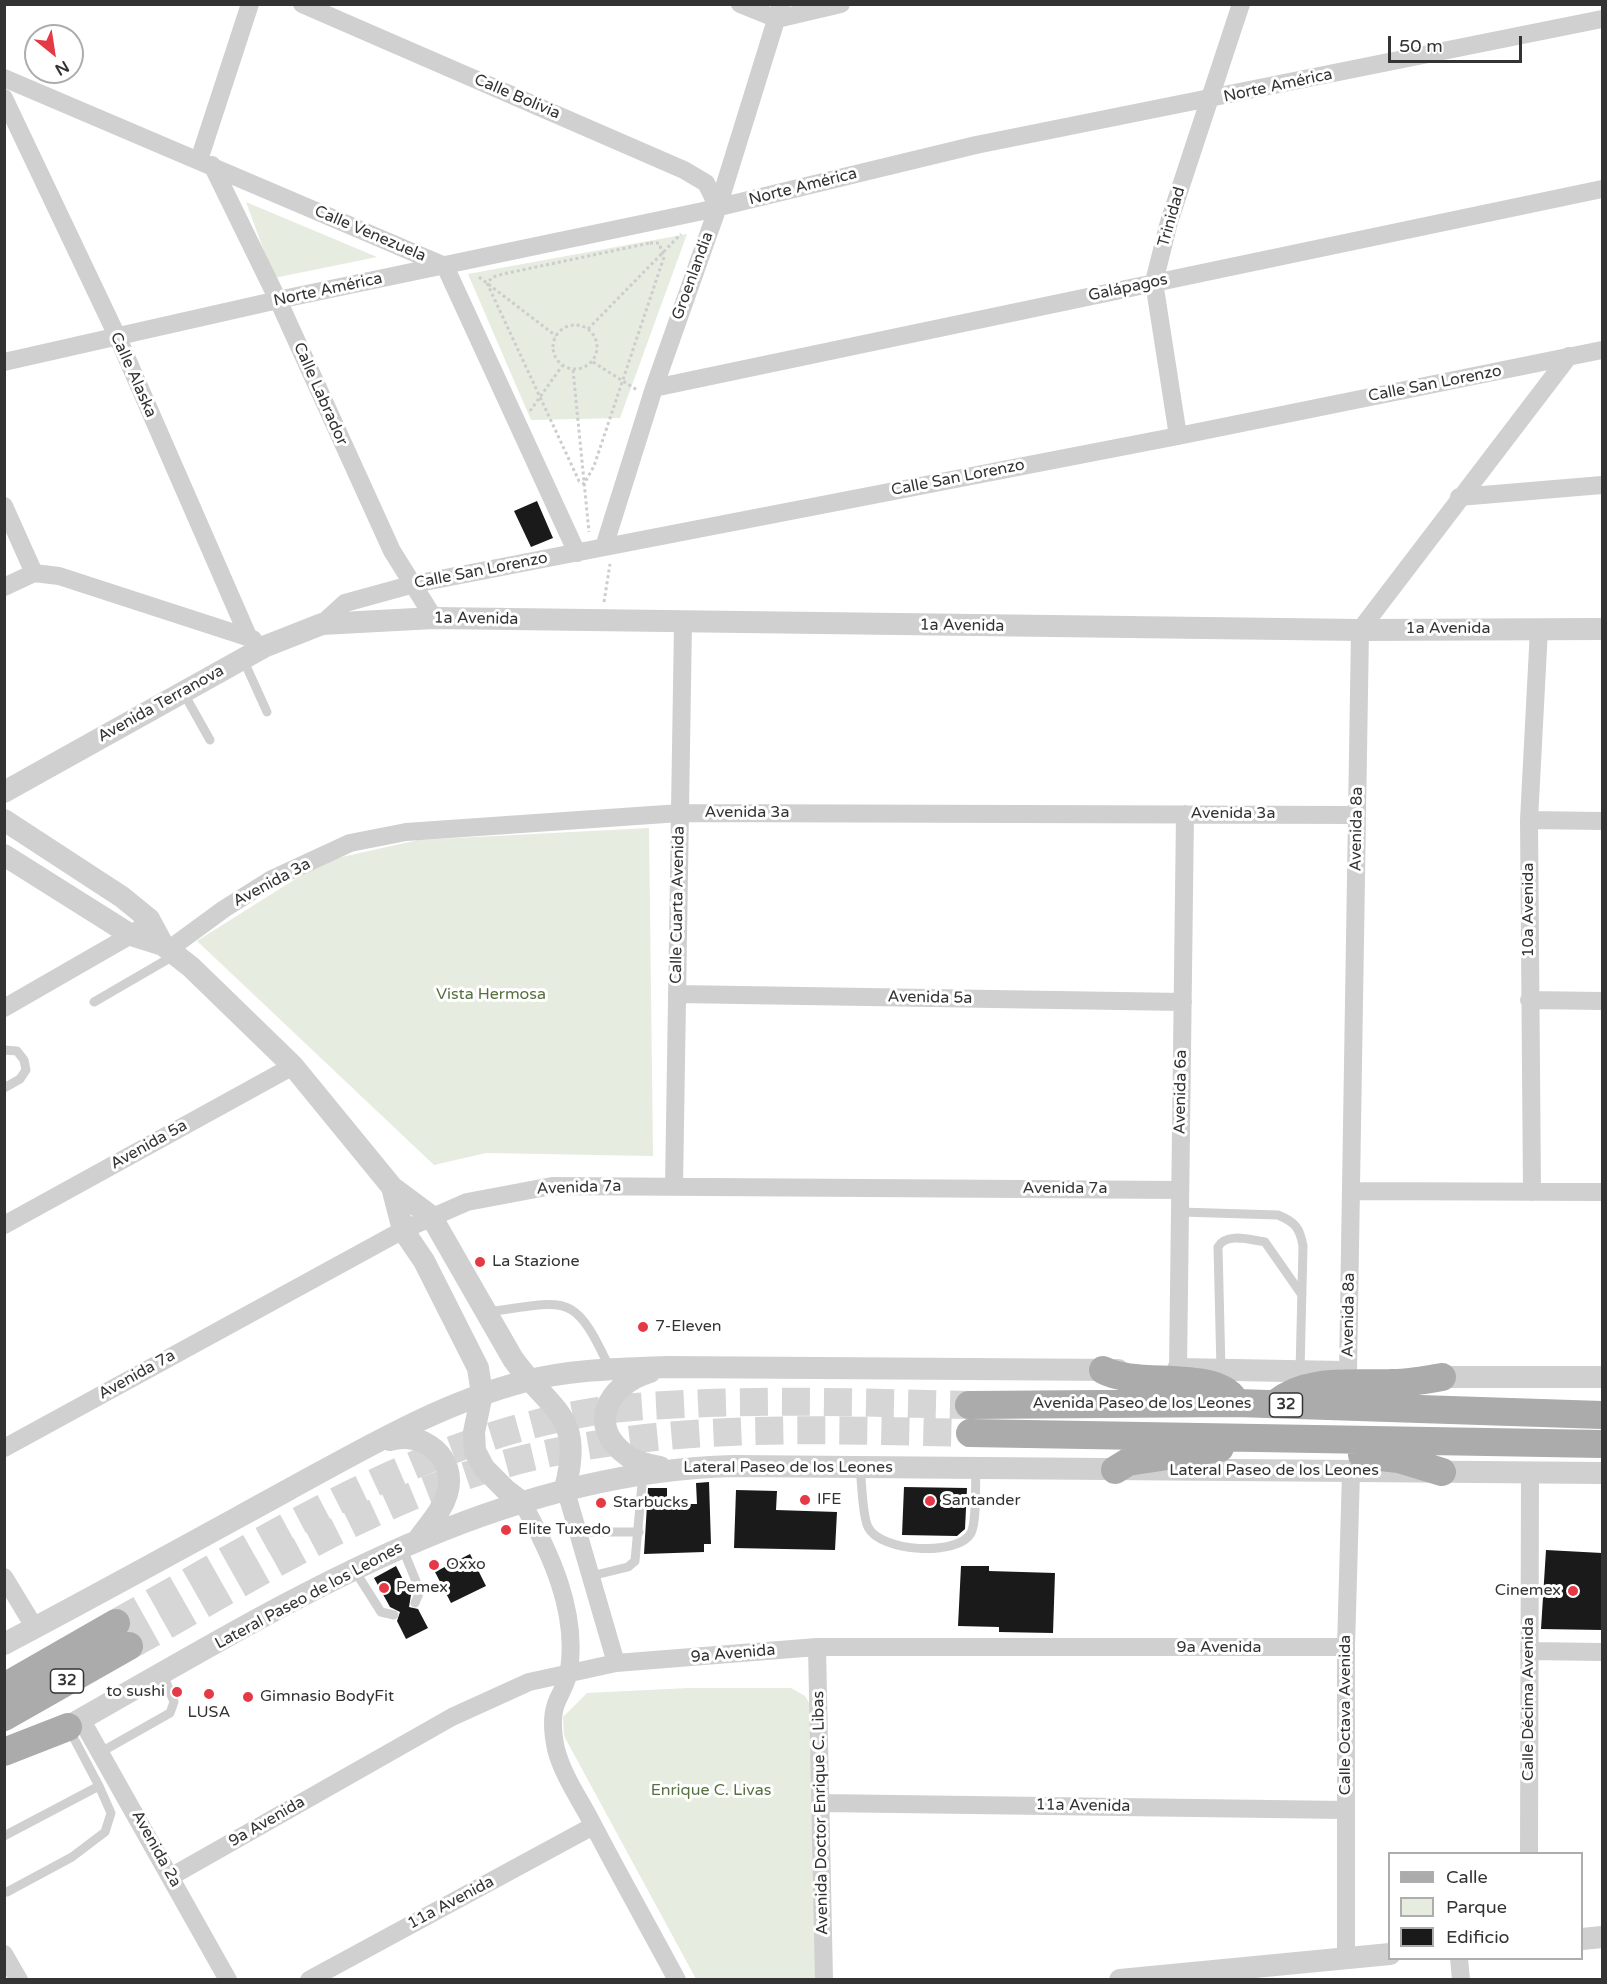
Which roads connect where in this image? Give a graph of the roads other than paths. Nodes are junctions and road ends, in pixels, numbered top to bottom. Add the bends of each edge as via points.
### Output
1 (250, 4) edge
2 (302, 4) edge
3 (741, 4) edge
4 (841, 4) edge
5 (1241, 4) edge
6 (779, 12) edge
7 (1602, 19) edge
8 (4, 78) edge
9 (4, 98) edge
10 (1209, 100) junction
11 (205, 163) junction
12 (1602, 189) edge
13 (711, 209) junction
14 (453, 264) junction
15 (1154, 282) junction
16 (278, 300) junction
17 (118, 338) junction
18 (1602, 350) edge
19 (1569, 356) junction
20 (4, 362) edge
21 (652, 393) junction
22 (1178, 436) junction
23 (1602, 485) edge
24 (1460, 497) junction
25 (4, 506) edge
26 (596, 549) junction
27 (34, 573) junction
28 (414, 584) junction
29 (4, 587) edge
30 (434, 618) junction
31 (683, 623) junction
32 (322, 624) junction
33 (1539, 628) junction
34 (1602, 629) edge
35 (1360, 630) junction
36 (257, 641) junction
37 (243, 659) junction
38 (183, 692) junction
39 (267, 712) dead end
40 (210, 740) dead end
41 (4, 792) edge
42 (680, 813) junction
43 (1185, 814) junction
44 (1357, 815) junction
45 (4, 820) edge
46 (1528, 820) junction
47 (1602, 821) edge
48 (4, 855) edge
49 (149, 920) junction
50 (131, 935) junction
51 (169, 950) junction
52 (677, 994) junction
53 (1529, 1000) junction
54 (1602, 1001) edge
55 (94, 1002) dead end
56 (1183, 1002) junction
57 (4, 1008) edge
58 (4, 1050) edge
59 (293, 1066) junction
60 (4, 1088) edge
61 (674, 1186) junction
62 (392, 1187) junction
63 (1180, 1190) junction
64 (1351, 1191) junction
65 (1532, 1192) junction
66 (1602, 1192) edge
67 (1180, 1212) junction
68 (431, 1216) junction
69 (4, 1225) edge
70 (403, 1230) junction
71 (1302, 1296) junction
72 (486, 1312) junction
73 (666, 1367) junction
74 (610, 1369) junction
75 (1178, 1369) junction
76 (1103, 1370) junction
77 (1221, 1370) junction
78 (1300, 1372) junction
79 (1348, 1372) junction
80 (1442, 1377) junction
81 (1602, 1377) edge
82 (528, 1380) junction
83 (482, 1394) junction
84 (1237, 1403) junction
85 (969, 1405) tunnel mouth
86 (1274, 1405) junction
87 (1602, 1415) edge
88 (970, 1433) tunnel mouth
89 (1251, 1436) junction
90 (1323, 1437) junction
91 (1602, 1444) edge
92 (370, 1445) junction
93 (4, 1448) edge
94 (860, 1467) junction
95 (668, 1469) junction
96 (976, 1469) junction
97 (1115, 1470) junction
98 (1351, 1472) junction
99 (1442, 1472) junction
100 (1530, 1472) junction
101 (643, 1473) junction
102 (1602, 1473) edge
103 (565, 1488) junction
104 (522, 1502) junction
105 (578, 1532) junction
106 (639, 1532) junction
107 (410, 1542) junction
108 (355, 1570) junction
109 (591, 1576) junction
110 (4, 1577) edge
111 (415, 1603) dead end
112 (394, 1615) dead end
113 (35, 1628) junction
114 (4, 1644) edge
115 (817, 1647) junction
116 (1346, 1647) junction
117 (1529, 1651) junction
118 (1602, 1653) edge
119 (616, 1663) junction
120 (569, 1673) junction
121 (163, 1674) junction
122 (12, 1679) edge
123 (4, 1717) edge
124 (75, 1723) junction
125 (4, 1752) edge
126 (101, 1752) junction
127 (4, 1762) edge
128 (99, 1786) junction
129 (821, 1803) junction
130 (1345, 1810) junction
131 (593, 1826) junction
132 (4, 1836) edge
133 (1529, 1852) edge
134 (172, 1876) junction
135 (7, 1892) dead end
136 (1602, 1937) edge
137 (1583, 1939) edge
138 (4, 1954) edge
139 (1388, 1954) edge
140 (1346, 1958) junction
141 (1458, 1960) edge
142 (1184, 1977) edge
143 (19, 1980) edge
144 (228, 1980) edge
145 (309, 1980) edge
146 (677, 1980) edge
147 (825, 1980) edge
148 (1120, 1980) edge
149 (1461, 1980) edge

1 - 11 street
2 - 13 street, Calle Bolivia via 684,170 705,183
3 - 6 street
4 - 6 street
5 - 10 street, Trinidad
6 - 13 street, Groenlandia
7 - 10 street, Norte América
8 - 11 street, Calle Venezuela
9 - 17 street, Calle Alaska
10 - 13 street, Norte América via 976,145
10 - 15 street, Trinidad
11 - 14 street, Calle Venezuela
11 - 16 street, Calle Labrador
12 - 15 street, Galápagos
13 - 14 street, Norte América
13 - 21 street, Groenlandia
14 - 16 street, Norte América
14 - 26 street, Calle Venezuela via 519,425
15 - 21 street, Galápagos
15 - 22 street, Trinidad
16 - 17 street, Norte América
16 - 28 street, Calle Labrador via 392,551
17 - 20 street, Norte América
17 - 36 street, Calle Alaska
18 - 19 street, Calle San Lorenzo
19 - 22 street, Calle San Lorenzo
19 - 24 street
21 - 26 street, Groenlandia
22 - 26 street, Calle San Lorenzo
23 - 24 street
24 - 35 street
25 - 27 street
26 - 28 street, Calle San Lorenzo
27 - 29 street
27 - 36 street via 59,576
28 - 30 street, Calle Labrador
28 - 32 street, Calle San Lorenzo via 345,603
30 - 31 street, 1a Avenida
30 - 32 street, 1a Avenida
31 - 35 street, 1a Avenida
31 - 42 street, Calle Cuarta Avenida
32 - 36 street, Avenida Terranova
33 - 34 street, 1a Avenida
33 - 35 street, 1a Avenida
33 - 46 street, 10a Avenida
35 - 44 street, Avenida 8a
36 - 37 street, Avenida Terranova
37 - 38 street, Avenida Terranova
37 - 39 lane
38 - 40 lane
38 - 41 street, Avenida Terranova
42 - 43 street, Avenida 3a
42 - 51 street, Avenida 3a via 406,832 350,843 270,880
42 - 52 street, Calle Cuarta Avenida
43 - 44 street, Avenida 3a
43 - 56 street, Avenida 6a
44 - 64 street, Avenida 8a
45 - 49 street via 122,897
46 - 47 street
46 - 53 street, 10a Avenida
48 - 50 street
49 - 50 street
49 - 51 street
50 - 51 street
50 - 57 street
51 - 55 lane
51 - 59 street
52 - 56 street, Avenida 5a
52 - 61 street, Calle Cuarta Avenida
53 - 54 street
53 - 65 street, 10a Avenida
56 - 63 street, Avenida 6a
58 - 60 lane via 17,1052 26,1070 20,1079
59 - 62 street
59 - 69 street, Avenida 5a
61 - 63 street, Avenida 7a
61 - 68 street, Avenida 7a via 552,1186 467,1202
62 - 68 street
62 - 70 street
63 - 67 street, Avenida 6a
64 - 65 street
64 - 79 street, Avenida 8a
65 - 66 street
67 - 71 lane via 1278,1215 1292,1221 1300,1231 1303,1246
67 - 75 street, Avenida 6a
68 - 70 street, Avenida 7a
68 - 72 street
70 - 83 street via 468,1344 478,1368
70 - 93 street, Avenida 7a
71 - 77 lane via 1265,1242 1228,1238 1221,1241
71 - 78 lane
72 - 74 lane via 565,1305 579,1313 593,1332
72 - 82 street
73 - 74 street
73 - 76 street
73 - 95 street via 634,1377 619,1387 608,1401 606,1418 609,1433 631,1458
74 - 82 street
75 - 76 street
75 - 77 street
76 - 84 main road via 1123,1377 1208,1384 1223,1389
77 - 78 street
78 - 79 street
79 - 80 street
80 - 81 street
80 - 86 main road via 1315,1385 1298,1389
82 - 83 street
82 - 103 street via 556,1406 568,1427 573,1449
83 - 92 street
83 - 104 street via 474,1432 476,1451 484,1468
84 - 85 main road, Avenida Paseo de los Leones / 32
84 - 86 main road, Avenida Paseo de los Leones / 32
86 - 87 main road, Avenida Paseo de los Leones / 32
88 - 89 main road, Avenida Paseo de los Leones / 32
89 - 90 main road, Avenida Paseo de los Leones / 32
89 - 97 main road via 1219,1449 1128,1462
90 - 91 main road, Avenida Paseo de los Leones / 32
90 - 99 main road via 1341,1451 1399,1459
92 - 107 street via 412,1437 432,1446 450,1474 442,1509
92 - 113 street
94 - 95 street, Lateral Paseo de los Leones
94 - 96 street, Lateral Paseo de los Leones
94 - 96 lane via 867,1527 899,1548 954,1547 966,1541 972,1531
95 - 101 street, Lateral Paseo de los Leones
96 - 97 street, Lateral Paseo de los Leones
97 - 98 street, Lateral Paseo de los Leones
98 - 99 street, Lateral Paseo de los Leones
98 - 116 street, Calle Octava Avenida
99 - 100 street, Lateral Paseo de los Leones
100 - 102 street, Lateral Paseo de los Leones
100 - 117 street, Calle Décima Avenida
101 - 103 street, Lateral Paseo de los Leones
101 - 106 lane
103 - 104 street, Lateral Paseo de los Leones
103 - 105 street
104 - 107 street, Lateral Paseo de los Leones
104 - 120 street via 542,1537 565,1602 572,1644
105 - 106 lane
105 - 109 street
106 - 109 lane via 635,1561 628,1567
107 - 108 street, Lateral Paseo de los Leones
107 - 111 lane via 420,1591
108 - 112 lane via 381,1612
108 - 121 street, Lateral Paseo de los Leones
109 - 119 street
110 - 113 street
113 - 114 street
115 - 116 street, 9a Avenida
115 - 119 street, 9a Avenida
115 - 129 street, Avenida Doctor Enrique C. Libas
116 - 130 street, Calle Octava Avenida
117 - 118 street
117 - 133 street, Calle Décima Avenida
119 - 120 street, 9a Avenida
120 - 131 street via 555,1706 553,1729 557,1751
120 - 134 street, 9a Avenida via 529,1682 452,1717
121 - 124 street, Lateral Paseo de los Leones
121 - 126 lane via 174,1702 170,1713
122 - 123 main road, 32 via 123,1635
124 - 125 main road
124 - 126 street, Avenida 2a
124 - 127 street, Lateral Paseo de los Leones
124 - 128 lane
126 - 134 street, Avenida 2a
128 - 132 lane
128 - 135 lane via 111,1813 105,1832 72,1857
129 - 130 street, 11a Avenida
129 - 147 street, Avenida Doctor Enrique C. Libas
130 - 140 street, Calle Octava Avenida
131 - 145 street, 11a Avenida
131 - 146 street
134 - 144 street, Avenida 2a
136 - 137 street
138 - 143 street
139 - 140 street
140 - 142 street
141 - 149 street
142 - 148 street

